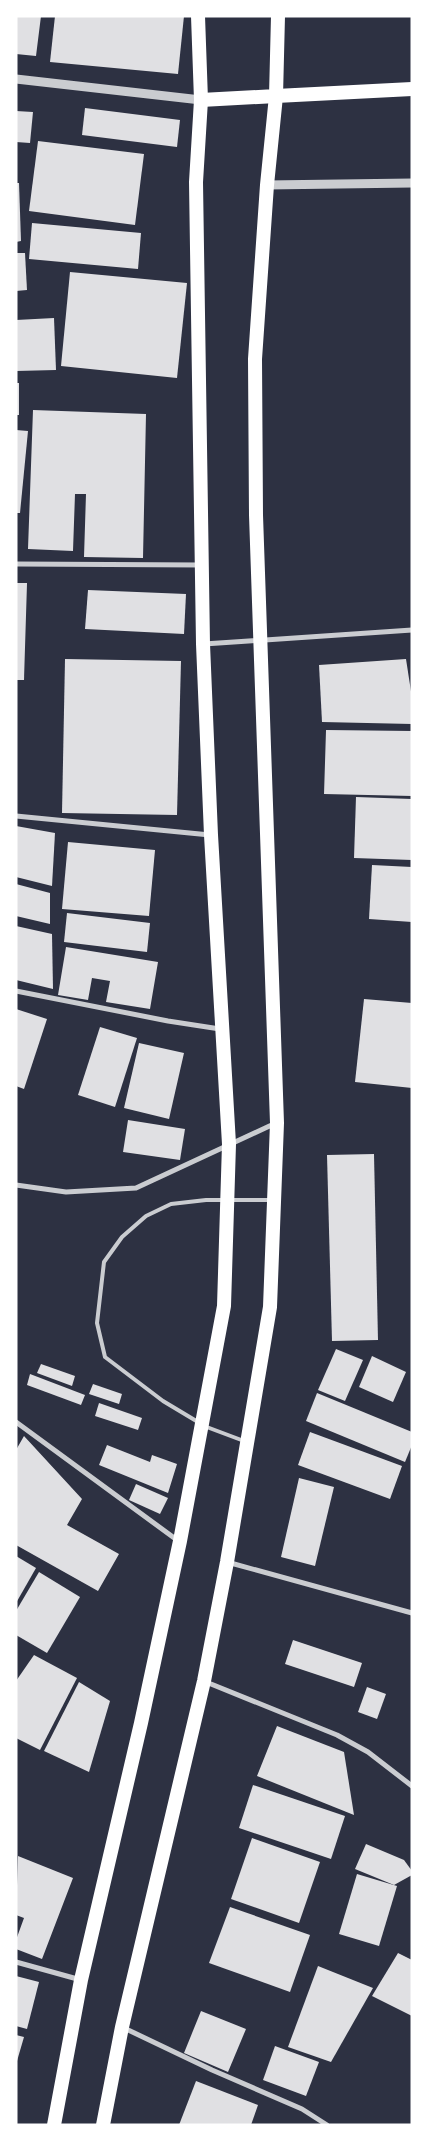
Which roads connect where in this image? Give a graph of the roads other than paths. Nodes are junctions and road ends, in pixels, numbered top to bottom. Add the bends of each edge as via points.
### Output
1 (198, 16) edge
2 (278, 16) edge
3 (16, 79) edge
4 (412, 89) edge
5 (276, 96) junction
6 (201, 100) junction
7 (412, 183) edge
8 (267, 185) junction
9 (16, 564) edge
10 (202, 564) junction
11 (412, 630) edge
12 (260, 641) junction
13 (203, 644) junction
14 (16, 816) edge
15 (211, 835) junction
16 (16, 991) edge
17 (221, 1029) junction
18 (277, 1123) junction
19 (228, 1144) junction
20 (16, 1184) edge
21 (227, 1200) junction
22 (274, 1200) junction
23 (16, 1422) edge
24 (202, 1425) junction
25 (247, 1441) junction
26 (180, 1541) junction
27 (227, 1562) junction
28 (412, 1613) edge
29 (204, 1680) junction
30 (412, 1786) edge
31 (16, 1962) edge
32 (82, 1980) junction
33 (122, 2027) junction
34 (54, 2125) edge
35 (103, 2125) edge
36 (326, 2125) edge

1 - 6 highway
2 - 5 highway
3 - 6 street
4 - 5 highway
5 - 6 highway
5 - 8 highway
6 - 10 highway via 196,182
7 - 8 street
8 - 12 highway via 254,359
9 - 10 street
10 - 13 highway
11 - 12 street
12 - 13 street
12 - 18 highway
13 - 15 highway
14 - 15 street
15 - 17 highway
16 - 17 street
17 - 19 highway
18 - 19 street
18 - 22 highway
19 - 20 street via 136,1188 66,1192
19 - 21 highway
21 - 22 lane
21 - 24 highway via 224,1306
21 - 24 lane via 171,1204 146,1216 122,1237 104,1262 97,1323 104,1357 163,1401
22 - 25 highway via 270,1306
23 - 26 street
24 - 25 lane
24 - 26 highway
25 - 27 highway
26 - 32 highway
27 - 28 street
27 - 29 highway
29 - 30 street via 337,1735 368,1752
29 - 33 highway
31 - 32 street
32 - 34 highway
33 - 35 highway
33 - 36 street via 302,2109

